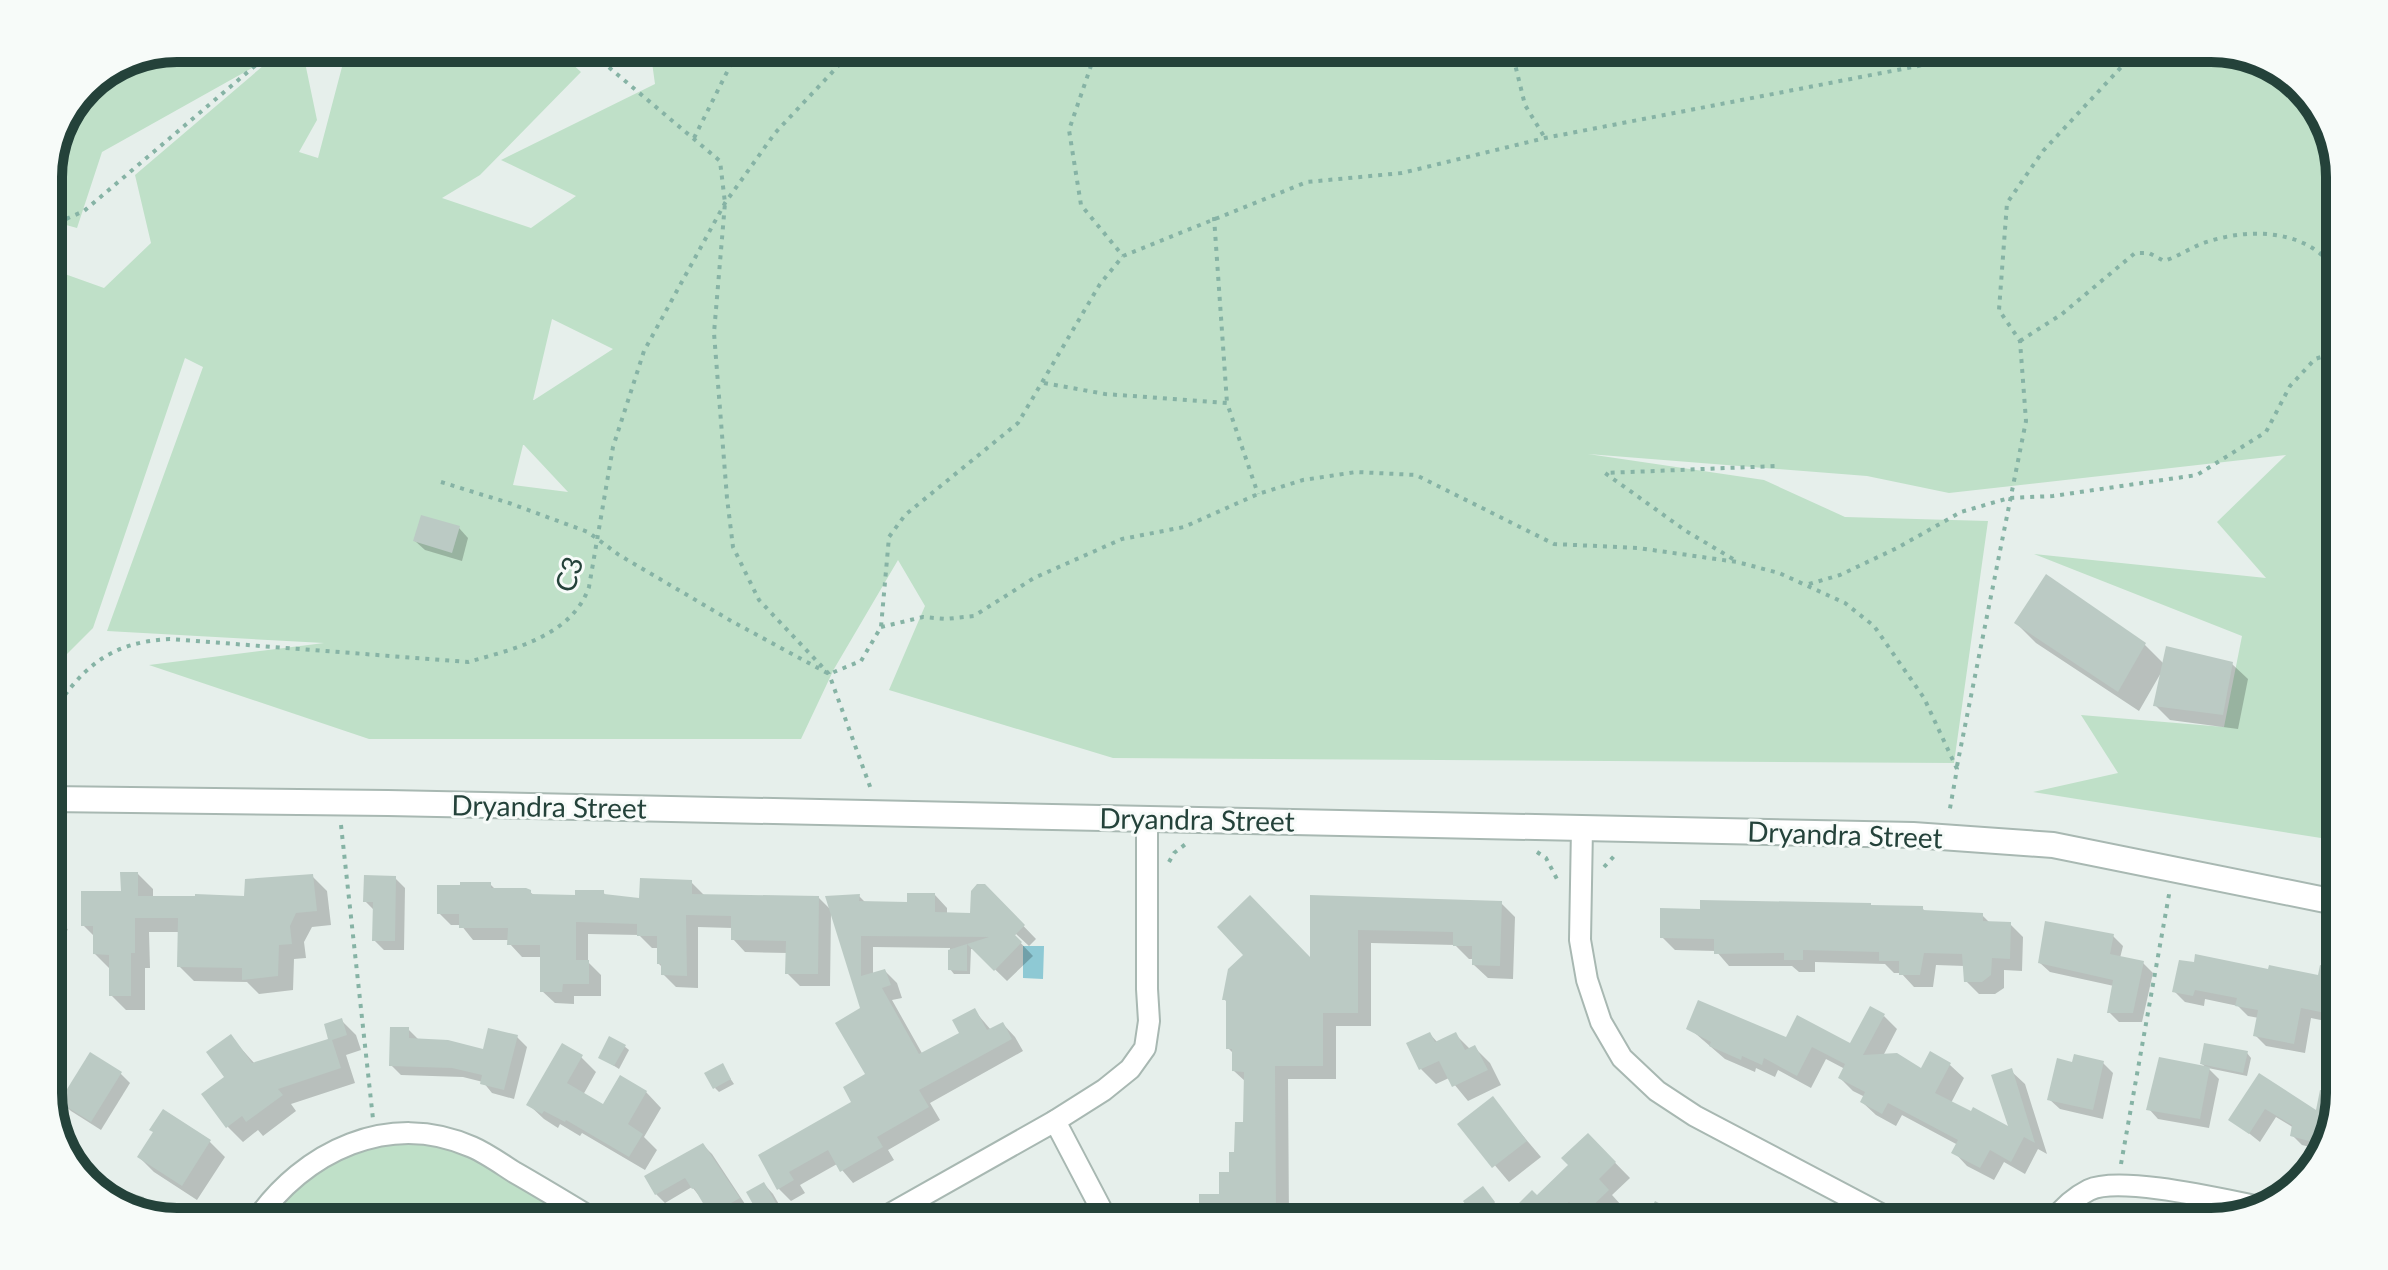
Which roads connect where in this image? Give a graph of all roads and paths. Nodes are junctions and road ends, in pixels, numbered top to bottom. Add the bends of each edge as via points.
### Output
1 (190, 62) edge
2 (249, 62) edge
3 (260, 62) edge
4 (603, 62) edge
5 (732, 62) edge
6 (842, 62) edge
7 (1092, 62) edge
8 (1514, 62) edge
9 (1939, 62) edge
10 (2126, 62) edge
11 (694, 138) junction
12 (1545, 138) junction
13 (725, 203) junction
14 (1214, 217) junction
15 (62, 221) edge
16 (1123, 256) junction
17 (2326, 258) edge
18 (2020, 341) junction
19 (2326, 355) edge
20 (1044, 383) junction
21 (1227, 403) junction
22 (1776, 466) dead end
23 (441, 482) dead end
24 (1258, 494) junction
25 (2009, 498) junction
26 (598, 539) junction
27 (1737, 562) junction
28 (1807, 585) junction
29 (881, 627) junction
30 (829, 674) junction
31 (62, 698) edge
32 (1957, 769) junction
33 (62, 799) edge
34 (880, 813) junction
35 (1147, 817) junction
36 (340, 819) dead end
37 (1582, 828) junction
38 (1946, 837) junction
39 (1624, 850) dead end
40 (1602, 872) dead end
41 (2171, 887) dead end
42 (2326, 900) edge
43 (1055, 1121) junction
44 (375, 1136) junction
45 (2121, 1185) junction
46 (2242, 1204) edge
47 (268, 1208) edge
48 (575, 1208) edge
49 (901, 1208) edge
50 (1101, 1208) edge
51 (1869, 1208) edge
52 (2065, 1208) edge

1 - 2 path
3 - 15 path via 84,211
4 - 11 path
5 - 11 path
6 - 13 path, C3 via 775,133
7 - 16 path via 1069,130 1081,205
8 - 12 path via 1525,105
9 - 12 path
10 - 18 path via 2043,151 2007,203 1999,310
11 - 13 path via 720,161
12 - 14 path via 1402,173 1307,182
13 - 26 path, C3 via 644,351 613,447
13 - 30 path via 714,333 733,547 759,600
14 - 16 path
14 - 21 path
16 - 20 path via 1100,284
17 - 18 path via 2279,234 2208,241 2164,261 2135,253 2062,314
18 - 25 path via 2026,421
19 - 25 path via 2315,359 2290,386 2266,432 2197,475
20 - 21 path via 1105,394
20 - 29 path via 1018,423 905,515 889,537
21 - 24 path
22 - 27 path via 1605,473
23 - 26 path
24 - 27 path via 1356,472 1416,475 1554,544 1638,548
24 - 29 path via 1184,527 1122,539 1034,578 974,616 923,617
25 - 28 path via 1961,512 1854,569
25 - 32 path
26 - 30 path
26 - 31 path, C3 via 589,587 574,615 557,629 501,653 468,662 151,640 98,660
27 - 28 path
28 - 32 path via 1845,603 1874,626 1924,698
29 - 30 path via 861,661
30 - 34 path
32 - 38 path
33 - 34 street, Dryandra Street
34 - 35 street, Dryandra Street
35 - 37 street, Dryandra Street
35 - 43 street via 1145,1048 1130,1069
36 - 44 path
37 - 38 street, Dryandra Street
37 - 51 street via 1580,940 1601,1022 1622,1058 1657,1091 1695,1116
38 - 42 street, Dryandra Street via 2053,845
39 - 40 path via 1613,855
41 - 45 path
43 - 49 street
43 - 50 street
44 - 47 street via 324,1155
44 - 48 street via 416,1133 474,1147
45 - 46 street
45 - 52 street via 2090,1189

